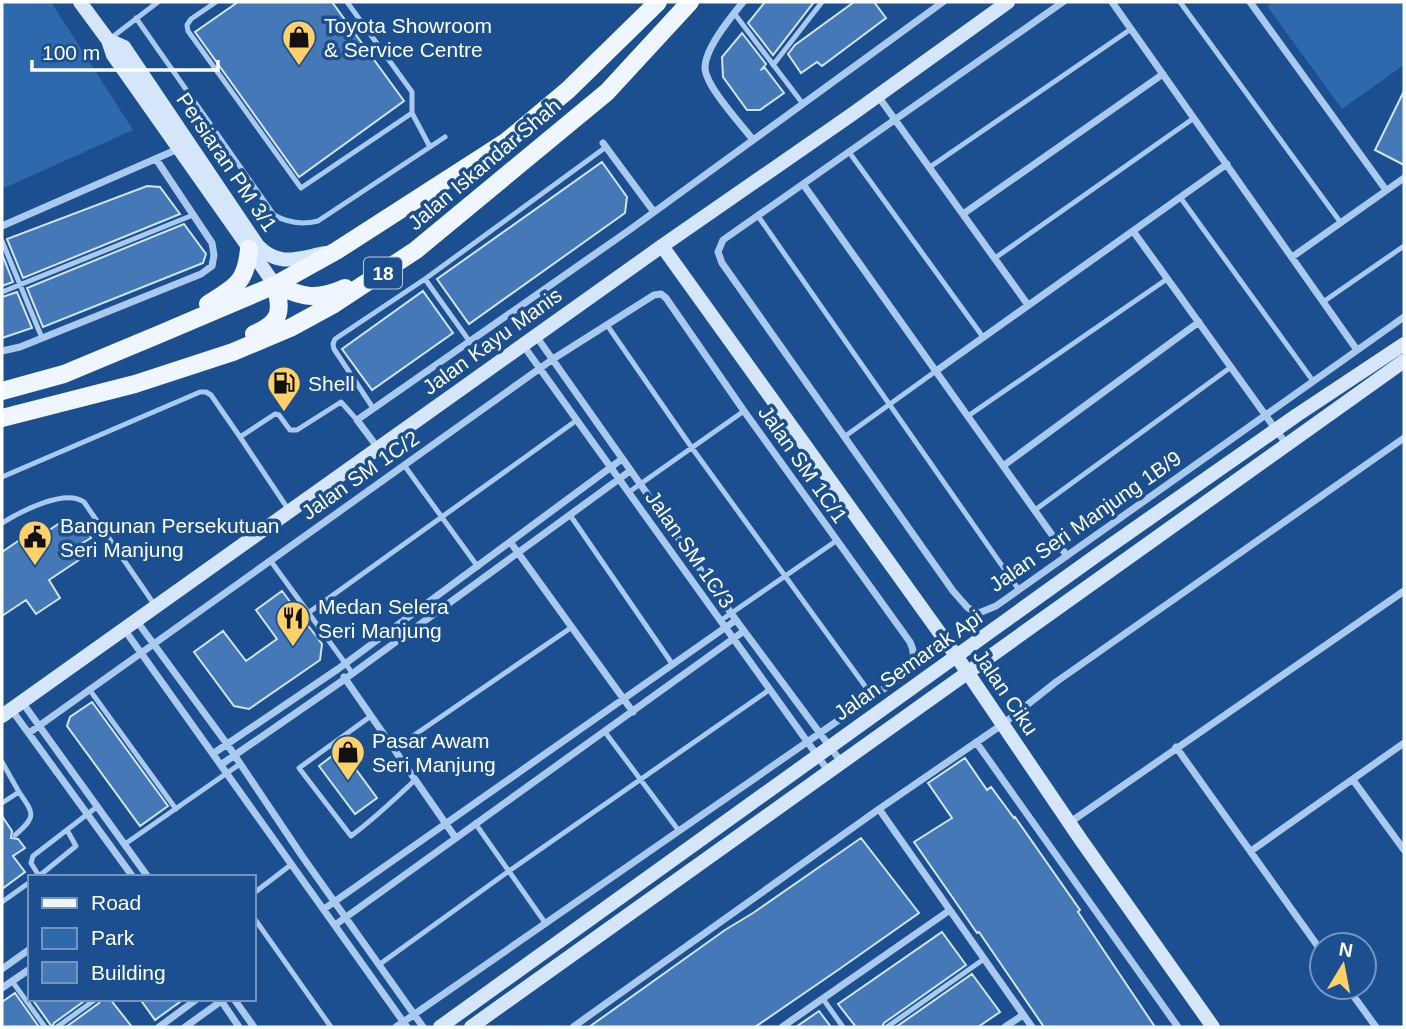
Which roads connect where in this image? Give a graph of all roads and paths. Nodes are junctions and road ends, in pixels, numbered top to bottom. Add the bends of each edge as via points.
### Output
1 (80, 2) edge
2 (159, 2) edge
3 (216, 2) edge
4 (347, 2) edge
5 (658, 2) edge
6 (690, 2) edge
7 (743, 2) edge
8 (822, 2) edge
9 (943, 2) edge
10 (1008, 2) edge
11 (1063, 2) edge
12 (1112, 2) edge
13 (1180, 2) edge
14 (1252, 3) edge
15 (734, 13) junction
16 (136, 18) junction
17 (1130, 29) junction
18 (108, 40) junction
19 (773, 65) junction
20 (1163, 74) junction
21 (878, 96) junction
22 (803, 104) junction
23 (412, 113) junction
24 (1194, 118) junction
25 (896, 119) junction
26 (445, 137) dead end
27 (753, 140) junction
28 (605, 145) joint
29 (430, 147) junction
30 (178, 149) junction
31 (849, 152) junction
32 (156, 159) junction
33 (1227, 164) junction
34 (930, 167) junction
35 (1404, 177) edge
36 (803, 184) junction
37 (1386, 191) junction
38 (1180, 197) junction
39 (654, 212) junction
40 (963, 214) junction
41 (193, 215) junction
42 (758, 216) junction
43 (1341, 223) junction
44 (2, 226) edge
45 (1133, 231) junction
46 (2, 241) edge
47 (662, 246) junction
48 (1404, 246) edge
49 (249, 249) junction
50 (416, 250) junction
51 (336, 251) junction
52 (1292, 257) junction
53 (995, 258) junction
54 (425, 279) junction
55 (1167, 279) junction
56 (19, 284) junction
57 (275, 285) junction
58 (2, 292) edge
59 (1323, 302) junction
60 (1028, 305) junction
61 (1404, 317) edge
62 (1199, 322) junction
63 (607, 325) junction
64 (160, 334) junction
65 (536, 335) junction
66 (983, 337) junction
67 (42, 338) junction
68 (470, 342) junction
69 (1404, 344) edge
70 (523, 345) junction
71 (1357, 350) junction
72 (2, 351) edge
73 (553, 359) junction
74 (1404, 361) edge
75 (1231, 367) junction
76 (540, 369) junction
77 (936, 371) junction
78 (1313, 381) junction
79 (135, 384) junction
80 (2, 391) edge
81 (889, 405) junction
82 (373, 408) junction
83 (744, 411) junction
84 (1266, 415) junction
85 (968, 416) junction
86 (2, 418) edge
87 (357, 420) junction
88 (577, 420) junction
89 (1277, 429) junction
90 (240, 437) junction
91 (844, 437) junction
92 (1404, 438) edge
93 (1287, 445) junction
94 (692, 448) junction
95 (378, 449) junction
96 (622, 459) junction
97 (404, 465) junction
98 (1003, 466) junction
99 (611, 468) junction
100 (630, 471) junction
101 (2, 477) edge
102 (619, 479) junction
103 (640, 485) junction
104 (629, 492) junction
105 (1035, 510) junction
106 (290, 512) junction
107 (570, 515) junction
108 (441, 516) junction
109 (2, 523) edge
110 (836, 541) junction
111 (511, 543) junction
112 (519, 554) junction
113 (1067, 556) junction
114 (271, 560) junction
115 (478, 567) junction
116 (784, 577) junction
117 (1019, 590) junction
118 (1404, 591) edge
119 (156, 607) junction
120 (309, 613) junction
121 (734, 617) junction
122 (130, 625) junction
123 (722, 625) junction
124 (572, 627) junction
125 (744, 631) junction
126 (733, 639) junction
127 (153, 643) junction
128 (141, 652) junction
129 (957, 657) junction
130 (673, 665) junction
131 (342, 667) junction
132 (967, 673) junction
133 (353, 674) junction
134 (345, 679) junction
135 (89, 689) junction
136 (769, 690) junction
137 (873, 697) junction
138 (624, 700) junction
139 (11, 709) edge
140 (633, 712) junction
141 (371, 716) junction
142 (1003, 724) junction
143 (39, 725) junction
144 (605, 732) junction
145 (29, 733) junction
146 (819, 733) junction
147 (976, 742) junction
148 (806, 743) junction
149 (1404, 743) edge
150 (227, 744) junction
151 (830, 747) junction
152 (1177, 747) junction
153 (394, 749) junction
154 (214, 753) junction
155 (235, 756) junction
156 (817, 756) junction
157 (2, 762) edge
158 (222, 764) junction
159 (240, 764) junction
160 (836, 768) junction
161 (228, 772) junction
162 (415, 780) junction
163 (641, 780) junction
164 (1353, 780) junction
165 (19, 792) junction
166 (2, 803) edge
167 (99, 806) junction
168 (176, 808) junction
169 (879, 809) junction
170 (88, 814) junction
171 (446, 823) junction
172 (475, 823) junction
173 (1069, 823) junction
174 (67, 830) junction
175 (679, 831) junction
176 (15, 835) dead end
177 (455, 837) junction
178 (125, 844) junction
179 (1404, 850) edge
180 (1251, 851) junction
181 (292, 864) junction
182 (509, 871) junction
183 (145, 873) edge
184 (38, 875) edge
185 (39, 875) edge
186 (132, 875) edge
187 (28, 883) edge
188 (256, 891) edge
189 (2, 902) edge
190 (336, 902) junction
191 (324, 909) junction
192 (950, 909) junction
193 (347, 916) junction
194 (256, 921) edge
195 (546, 924) junction
196 (335, 925) junction
197 (1308, 932) edge
198 (28, 950) edge
199 (984, 959) junction
200 (380, 964) junction
201 (2, 969) edge
202 (28, 970) edge
203 (12, 981) junction
204 (2, 988) edge
205 (823, 999) junction
206 (93, 1001) edge
207 (195, 1001) edge
208 (221, 1001) edge
209 (223, 1001) edge
210 (235, 1001) edge
211 (1357, 1001) edge
212 (415, 1015) junction
213 (1024, 1015) junction
214 (402, 1026) edge
215 (45, 1027) edge
216 (57, 1027) edge
217 (159, 1027) edge
218 (185, 1027) edge
219 (239, 1027) edge
220 (254, 1027) edge
221 (331, 1027) edge
222 (423, 1027) edge
223 (440, 1027) edge
224 (471, 1027) edge
225 (573, 1027) edge
226 (782, 1027) edge
227 (844, 1027) edge
228 (887, 1027) edge
229 (1005, 1027) edge
230 (1032, 1027) edge
231 (1178, 1027) edge
232 (1213, 1027) edge
233 (1376, 1027) edge

1 - 18 street, Persiaran PM 3/1
2 - 16 lane
3 - 23 lane via 191,19 188,31 301,188
4 - 23 lane via 412,92
5 - 51 main road, Jalan Iskandar Shah / 18 via 568,90 507,141
6 - 50 main road, Jalan Iskandar Shah / 18 via 607,92
7 - 15 street
8 - 19 lane
9 - 22 street
10 - 21 street, Jalan Kayu Manis
11 - 25 street
12 - 17 street
13 - 43 lane
14 - 37 street
15 - 19 lane
15 - 27 street via 705,69 709,82
16 - 18 lane
16 - 29 lane via 274,215 282,219 306,224 318,220
17 - 20 street
17 - 34 lane
18 - 30 street, Persiaran PM 3/1 via 113,55
18 - 51 street, Persiaran PM 3/1 via 124,47 268,256 288,261
19 - 22 lane
20 - 24 street
20 - 40 street
21 - 25 street
21 - 47 street, Jalan Kayu Manis
22 - 27 street
23 - 29 lane
24 - 33 street
24 - 53 lane
25 - 31 street
25 - 34 street
26 - 29 lane
27 - 39 street
28 - 39 street
28 - 54 lane
30 - 32 street
30 - 49 street, Persiaran PM 3/1
31 - 36 street
31 - 66 lane
32 - 41 street
32 - 44 street
33 - 38 street
33 - 52 street
34 - 40 street
35 - 37 street
36 - 42 street
36 - 77 street
37 - 43 street
38 - 45 street
38 - 78 lane
39 - 68 street
40 - 53 street
41 - 56 lane
41 - 67 street via 212,243 212,266
42 - 81 lane
42 - 91 street, Jalan Seri Manjung 1B/9 via 723,240 718,252 722,263
43 - 52 street
45 - 55 street
45 - 60 street
46 - 56 lane
47 - 65 street, Jalan Kayu Manis
47 - 129 street, Jalan Ciku
48 - 59 lane
49 - 57 street, Persiaran PM 3/1
49 - 64 main road via 243,280
50 - 57 main road via 323,297
50 - 79 main road, Jalan Iskandar Shah / 18 via 290,328
51 - 57 main road, Jalan Iskandar Shah / 18
52 - 59 street
53 - 60 street
54 - 68 lane
54 - 82 lane via 332,344
55 - 62 street
55 - 85 lane
56 - 58 lane
56 - 67 lane
57 - 64 main road, Jalan Iskandar Shah / 18
57 - 79 main road via 280,302 268,328
59 - 71 street
60 - 66 street
61 - 71 street, Jalan Seri Manjung 1B/9
62 - 75 street
62 - 98 street
63 - 73 street, Jalan SM 1C/1
63 - 83 street, Jalan SM 1C/1 via 661,294
63 - 94 lane
64 - 80 main road, Jalan Iskandar Shah / 18 via 64,374
65 - 70 street, Jalan Kayu Manis
65 - 73 street, Jalan SM 1C/3
66 - 77 street
67 - 72 street
68 - 82 street
69 - 89 street, Jalan Semarak Api
70 - 76 street, Jalan SM 1C/3
70 - 95 street, Jalan Kayu Manis
71 - 78 street, Jalan Seri Manjung 1B/9
73 - 76 street, Jalan SM 1C/2
73 - 96 street, Jalan SM 1C/3
74 - 93 street, Jalan Semarak Api
75 - 84 street
75 - 105 lane
76 - 88 street, Jalan SM 1C/3
76 - 97 street, Jalan SM 1C/2
77 - 81 lane
77 - 85 street
78 - 84 street, Jalan Seri Manjung 1B/9
79 - 86 main road, Jalan Iskandar Shah / 18
81 - 91 lane
81 - 117 lane
82 - 87 street
83 - 94 lane
83 - 110 street, Jalan SM 1C/1
84 - 89 street
84 - 113 street, Jalan Seri Manjung 1B/9
85 - 98 street
87 - 90 lane via 341,402 297,430 290,430 275,414
87 - 95 street
88 - 99 street, Jalan SM 1C/3
88 - 108 lane
89 - 93 street
89 - 129 street, Jalan Semarak Api
90 - 101 lane via 211,396 200,392
90 - 106 lane
91 - 117 street, Jalan Seri Manjung 1B/9 via 968,608 979,613
92 - 142 street
93 - 132 street, Jalan Semarak Api
94 - 103 lane
94 - 116 lane
95 - 106 street, Jalan Kayu Manis
96 - 99 street
96 - 100 street, Jalan SM 1C/3
97 - 108 lane
97 - 114 street, Jalan SM 1C/2
98 - 105 street
99 - 102 street, Jalan SM 1C/3
99 - 111 street
100 - 102 street
100 - 103 street, Jalan SM 1C/3
102 - 104 street, Jalan SM 1C/3
102 - 107 street
103 - 104 lane
103 - 121 street, Jalan SM 1C/3
104 - 123 street, Jalan SM 1C/3
105 - 113 street
106 - 119 street, Jalan Kayu Manis
107 - 112 street
107 - 130 lane
108 - 115 lane
108 - 120 lane
109 - 119 lane via 52,500 79,499
110 - 116 lane
110 - 137 street, Jalan SM 1C/1 via 914,650 910,668
111 - 112 street
111 - 115 street
112 - 124 street
112 - 133 street
113 - 117 street, Jalan Seri Manjung 1B/9
114 - 120 lane
114 - 127 street, Jalan SM 1C/2
115 - 131 street
116 - 121 lane
116 - 137 lane
118 - 152 street
119 - 122 street, Jalan Kayu Manis
120 - 131 lane
121 - 123 street
121 - 125 street, Jalan SM 1C/3
122 - 127 street
122 - 128 street
122 - 139 street, Jalan Kayu Manis
123 - 126 street, Jalan SM 1C/3
123 - 130 street
124 - 138 street
124 - 153 lane
125 - 126 street
125 - 146 street, Jalan SM 1C/3
126 - 136 street, Jalan SM 1C/3
126 - 140 street
127 - 128 street, Jalan SM 1C/2
127 - 150 street
128 - 135 street, Jalan SM 1C/2
128 - 154 street
129 - 132 street, Jalan Ciku
129 - 151 street, Jalan Semarak Api
130 - 138 street
131 - 133 lane
131 - 134 street
131 - 150 street
132 - 142 street, Jalan Ciku
132 - 160 street, Jalan Semarak Api
133 - 134 street
134 - 141 street
134 - 155 street
135 - 143 street, Jalan SM 1C/2
135 - 168 lane
136 - 148 street, Jalan SM 1C/3
136 - 163 lane
137 - 146 street, Jalan SM 1C/1
138 - 140 street
138 - 171 street
139 - 143 street
139 - 145 street
140 - 144 street
141 - 153 street
141 - 162 lane via 299,768 351,836
142 - 147 street
142 - 173 street, Jalan Ciku
143 - 145 street, Jalan SM 1C/2
143 - 167 street
144 - 163 lane
144 - 172 street
145 - 170 street
146 - 148 street, Jalan SM 1C/1
146 - 151 street, Jalan SM 1C/3
147 - 169 street
147 - 231 street
148 - 156 street, Jalan SM 1C/3
148 - 175 street, Jalan SM 1C/1
149 - 164 street
150 - 154 street
150 - 155 street
151 - 156 street, Jalan Semarak Api
151 - 160 street, Jalan SM 1C/3
152 - 173 street
152 - 180 street
153 - 162 street
154 - 158 street
155 - 158 street
155 - 159 street
156 - 160 street, Jalan SM 1C/3
156 - 223 street, Jalan Semarak Api
157 - 165 lane
158 - 161 street
159 - 161 lane
159 - 190 street
160 - 224 street, Jalan Semarak Api
161 - 168 lane
161 - 181 street
162 - 171 street
163 - 175 lane
163 - 182 lane
164 - 179 street
164 - 180 street
165 - 166 lane
165 - 176 lane via 32,817
167 - 170 lane
167 - 178 street
168 - 178 lane
169 - 192 street
169 - 225 street
170 - 174 lane
170 - 186 street
171 - 177 street
171 - 190 street
172 - 177 street
172 - 182 lane
173 - 232 street, Jalan Ciku
174 - 184 lane via 30,859
174 - 185 lane via 75,842 74,850
175 - 195 street, Jalan SM 1C/1
177 - 193 street
178 - 183 street
180 - 197 street
181 - 188 lane
181 - 191 street
182 - 195 lane
182 - 200 lane
187 - 189 lane
190 - 191 street
190 - 193 street
191 - 196 street
192 - 199 street
192 - 205 street
193 - 196 street
193 - 200 street
194 - 221 lane
195 - 212 street, Jalan SM 1C/1
196 - 214 street
198 - 201 street
199 - 213 street
199 - 228 lane
200 - 212 street
202 - 203 street
203 - 204 street
203 - 215 lane
205 - 226 street
205 - 227 lane
206 - 216 lane
207 - 217 street
208 - 218 street
209 - 219 street
210 - 220 street
211 - 233 street
212 - 214 street, Jalan SM 1C/1
212 - 222 street
213 - 229 street
213 - 230 street

